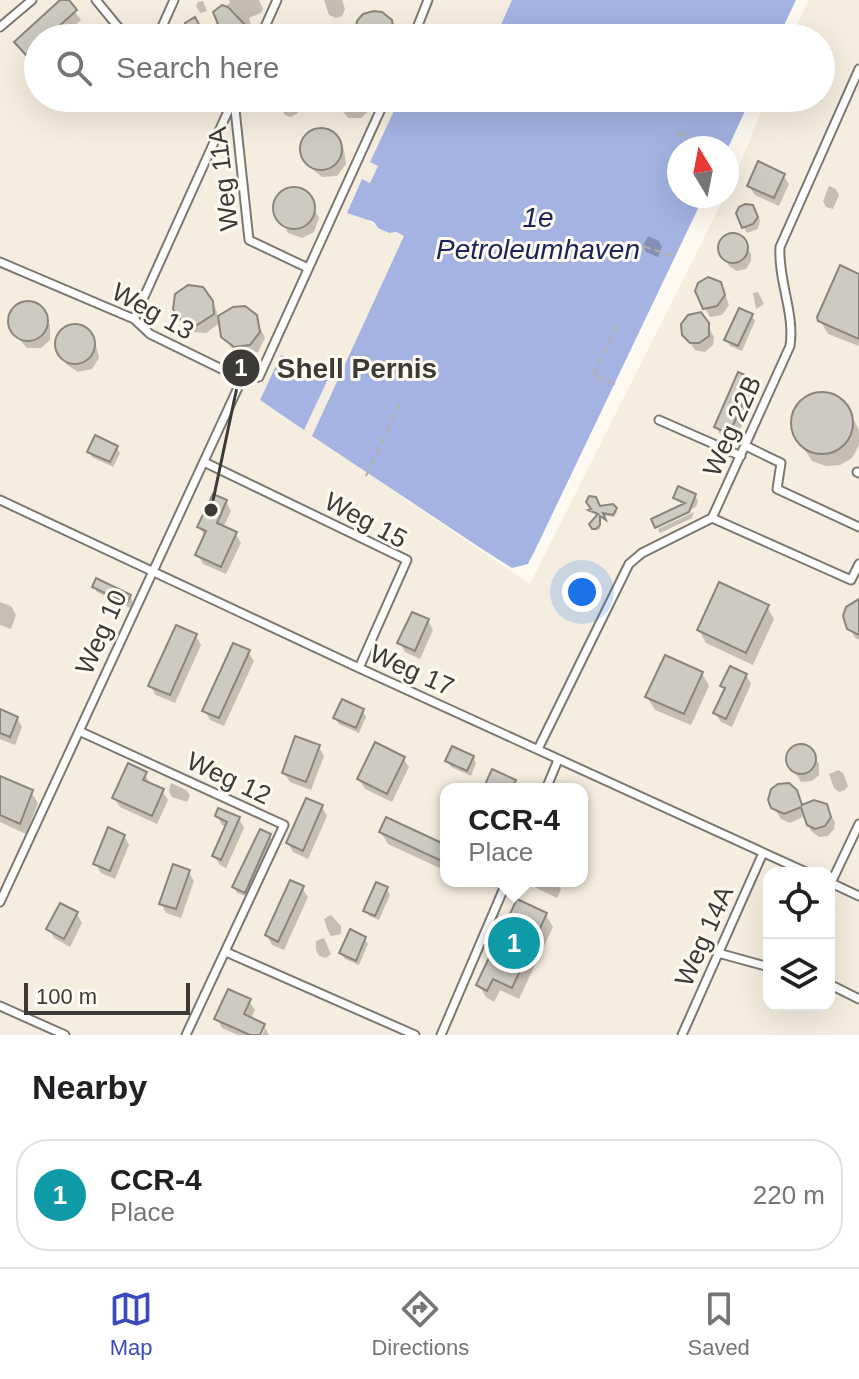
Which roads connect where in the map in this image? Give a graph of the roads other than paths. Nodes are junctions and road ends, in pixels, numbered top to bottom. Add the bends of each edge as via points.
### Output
1 (32, 0) edge
2 (96, 0) edge
3 (174, 0) edge
4 (277, 0) edge
5 (428, 0) edge
6 (116, 24) edge
7 (163, 24) edge
8 (266, 24) edge
9 (419, 24) edge
10 (0, 27) edge
11 (859, 69) edge
12 (228, 112) edge
13 (235, 112) edge
14 (380, 112) edge
15 (1, 266) edge
16 (308, 268) junction
17 (134, 319) junction
18 (242, 379) junction
19 (659, 420) dead end
20 (746, 446) junction
21 (741, 456) junction
22 (204, 462) junction
23 (0, 500) edge
24 (712, 518) junction
25 (859, 527) edge
26 (859, 564) edge
27 (152, 569) junction
28 (359, 668) junction
29 (79, 731) junction
30 (538, 749) junction
31 (558, 760) junction
32 (548, 783) edge
33 (859, 824) edge
34 (763, 853) junction
35 (794, 867) edge
36 (835, 873) edge
37 (835, 885) edge
38 (504, 887) edge
39 (859, 896) edge
40 (0, 902) edge
41 (226, 952) junction
42 (718, 953) junction
43 (763, 965) edge
44 (835, 987) edge
45 (859, 999) edge
46 (0, 1006) edge
47 (65, 1035) edge
48 (186, 1035) edge
49 (415, 1035) edge
50 (441, 1035) edge
51 (682, 1035) edge

1 - 10 lane
2 - 6 lane
3 - 7 lane
4 - 8 lane
5 - 9 lane
11 - 20 lane, Weg 22B via 780,247 790,346
12 - 17 lane
13 - 16 lane, Weg 11A via 249,240
14 - 16 lane
15 - 17 lane, Weg 13
16 - 18 lane via 259,377
17 - 18 lane, Weg 13 via 150,334
18 - 22 lane, Weg 10
19 - 21 lane
20 - 21 lane, Weg 22B
20 - 25 lane via 781,463 777,489
21 - 24 lane, Weg 22B
22 - 27 lane, Weg 10
22 - 28 lane, Weg 15 via 407,560
23 - 27 lane, Weg 17
24 - 26 lane via 851,580
24 - 30 lane via 629,564
27 - 28 lane, Weg 17
27 - 29 lane, Weg 10
28 - 30 lane, Weg 17
29 - 40 lane, Weg 10
29 - 41 lane, Weg 12 via 284,825
30 - 31 lane, Weg 17
31 - 32 lane
31 - 34 lane, Weg 17
33 - 36 lane
34 - 35 lane, Weg 17
34 - 42 lane, Weg 14A
37 - 39 lane
38 - 50 lane
41 - 48 lane, Weg 12
41 - 49 lane
42 - 43 lane
42 - 51 lane, Weg 14A
44 - 45 lane
46 - 47 lane

